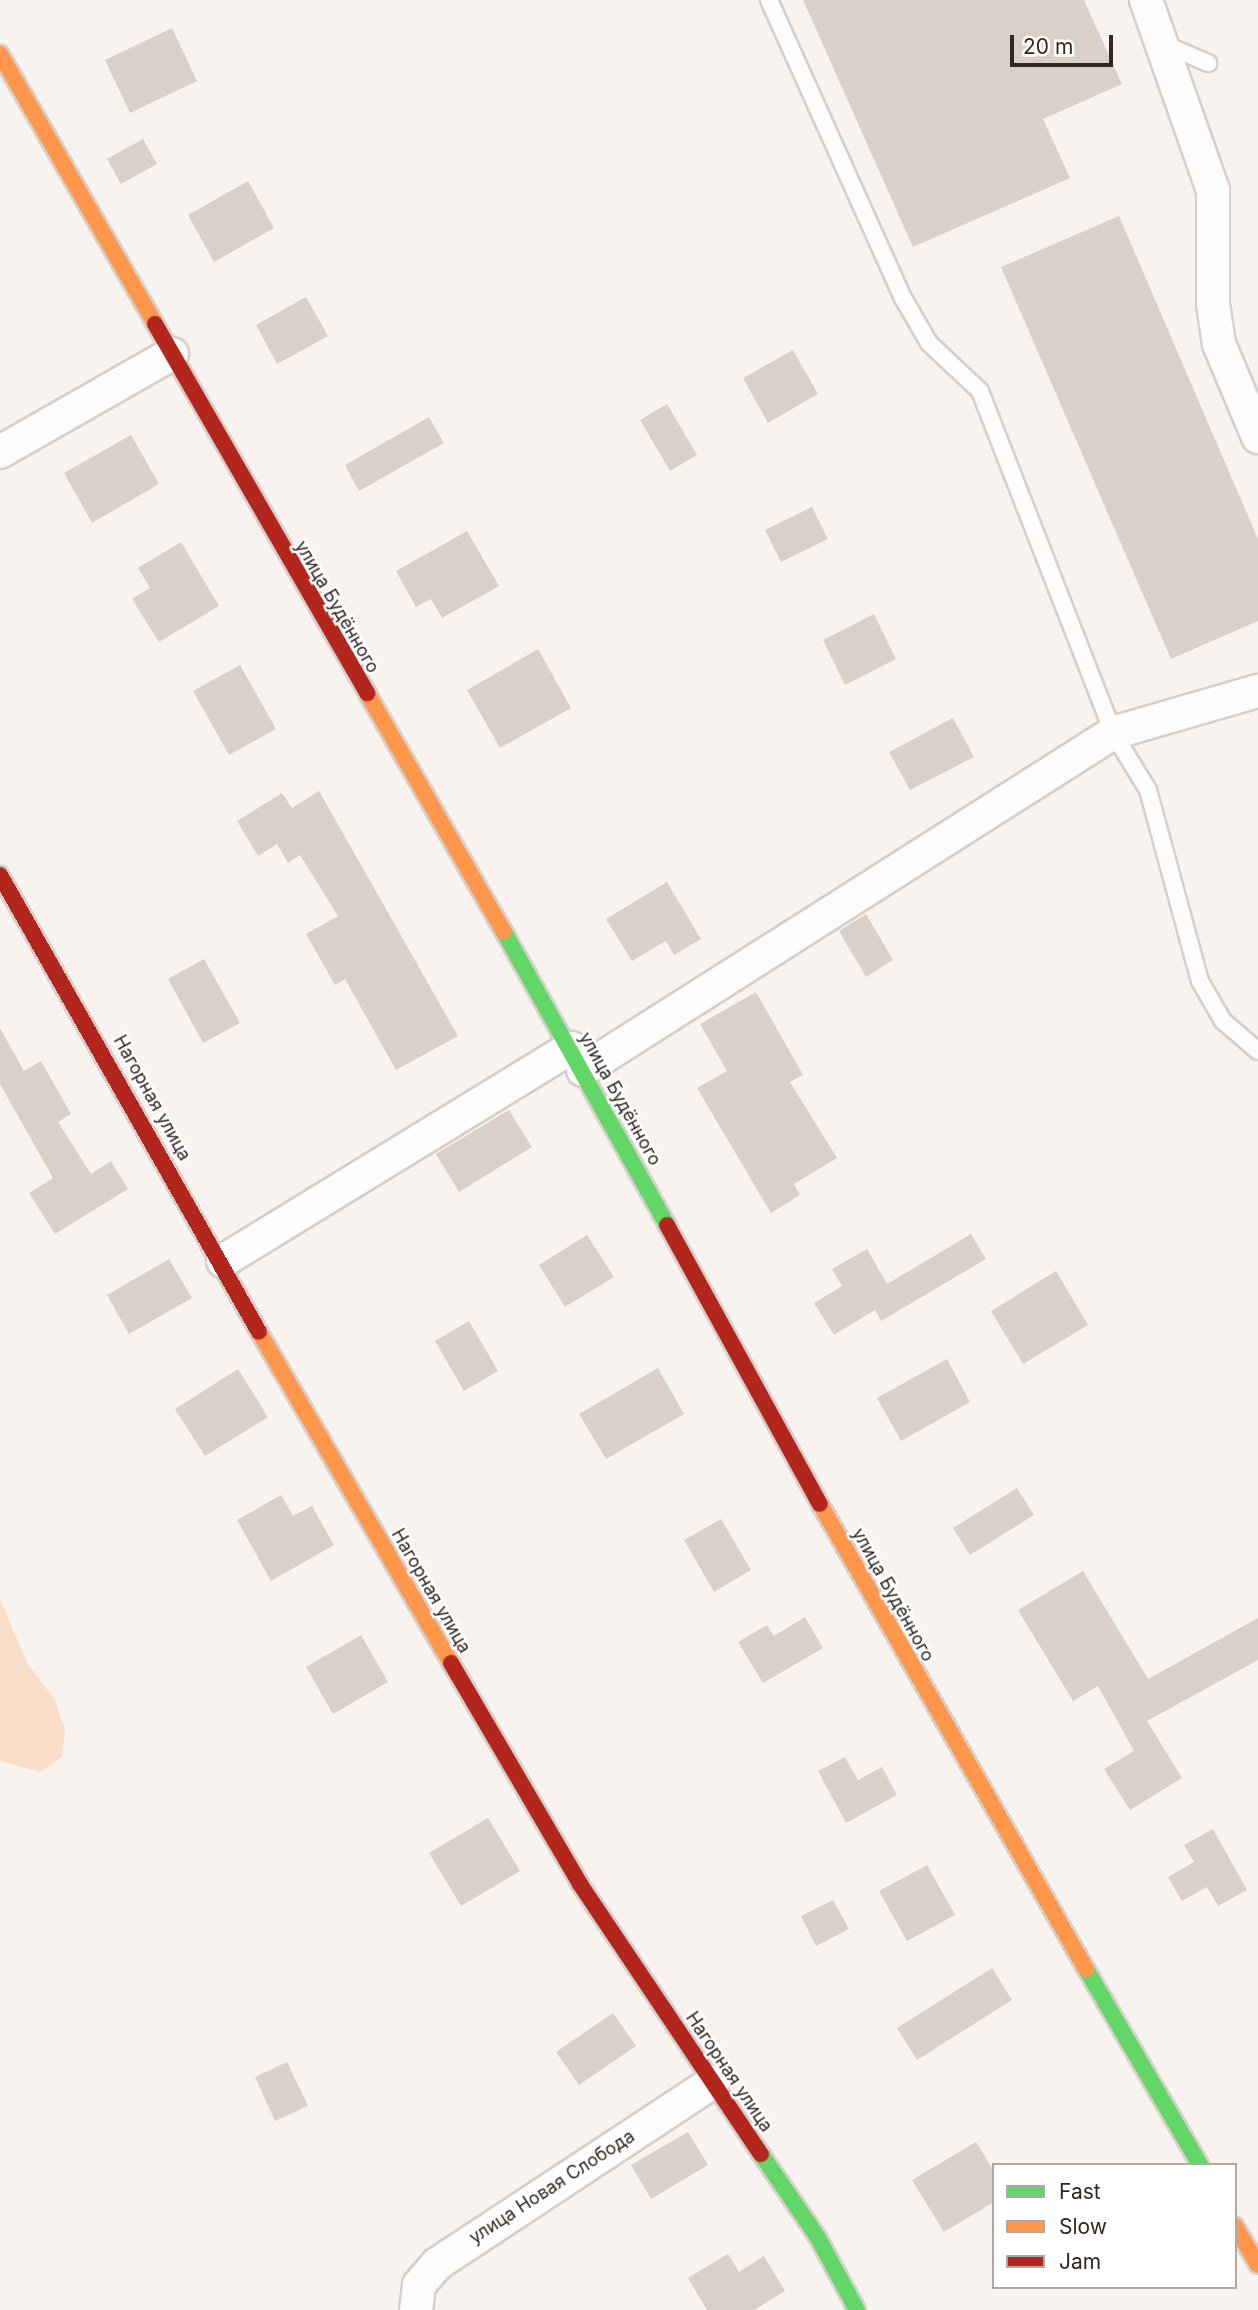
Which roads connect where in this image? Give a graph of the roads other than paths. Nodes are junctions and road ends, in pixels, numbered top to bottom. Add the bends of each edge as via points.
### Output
1 (769, 0) edge
2 (1146, 0) edge
3 (1166, 45) junction
4 (0, 54) edge
5 (1208, 63) dead end
6 (172, 354) junction
7 (1258, 438) edge
8 (0, 452) edge
9 (1258, 691) edge
10 (1113, 733) junction
11 (0, 874) edge
12 (1258, 1051) edge
13 (577, 1059) junction
14 (223, 1261) junction
15 (713, 2082) junction
16 (1199, 2163) edge
17 (1237, 2229) edge
18 (1258, 2265) edge
19 (416, 2310) edge
20 (857, 2310) edge

1 - 10 lane via 903,298 929,343 980,391
2 - 3 street
3 - 5 lane
3 - 7 street via 1213,190 1213,304 1219,344
4 - 6 main road, улица Будённого
6 - 8 street
6 - 13 main road, улица Будённого
9 - 10 street
10 - 12 lane via 1148,790 1200,981 1223,1021
10 - 13 street
11 - 14 main road, Нагорная улица
13 - 14 street
13 - 16 main road, улица Будённого via 869,1595
14 - 15 main road, Нагорная улица via 307,1417 580,1884
15 - 19 street, улица Новая Слобода via 437,2264 419,2285
15 - 20 main road, Нагорная улица via 818,2238
17 - 18 main road

